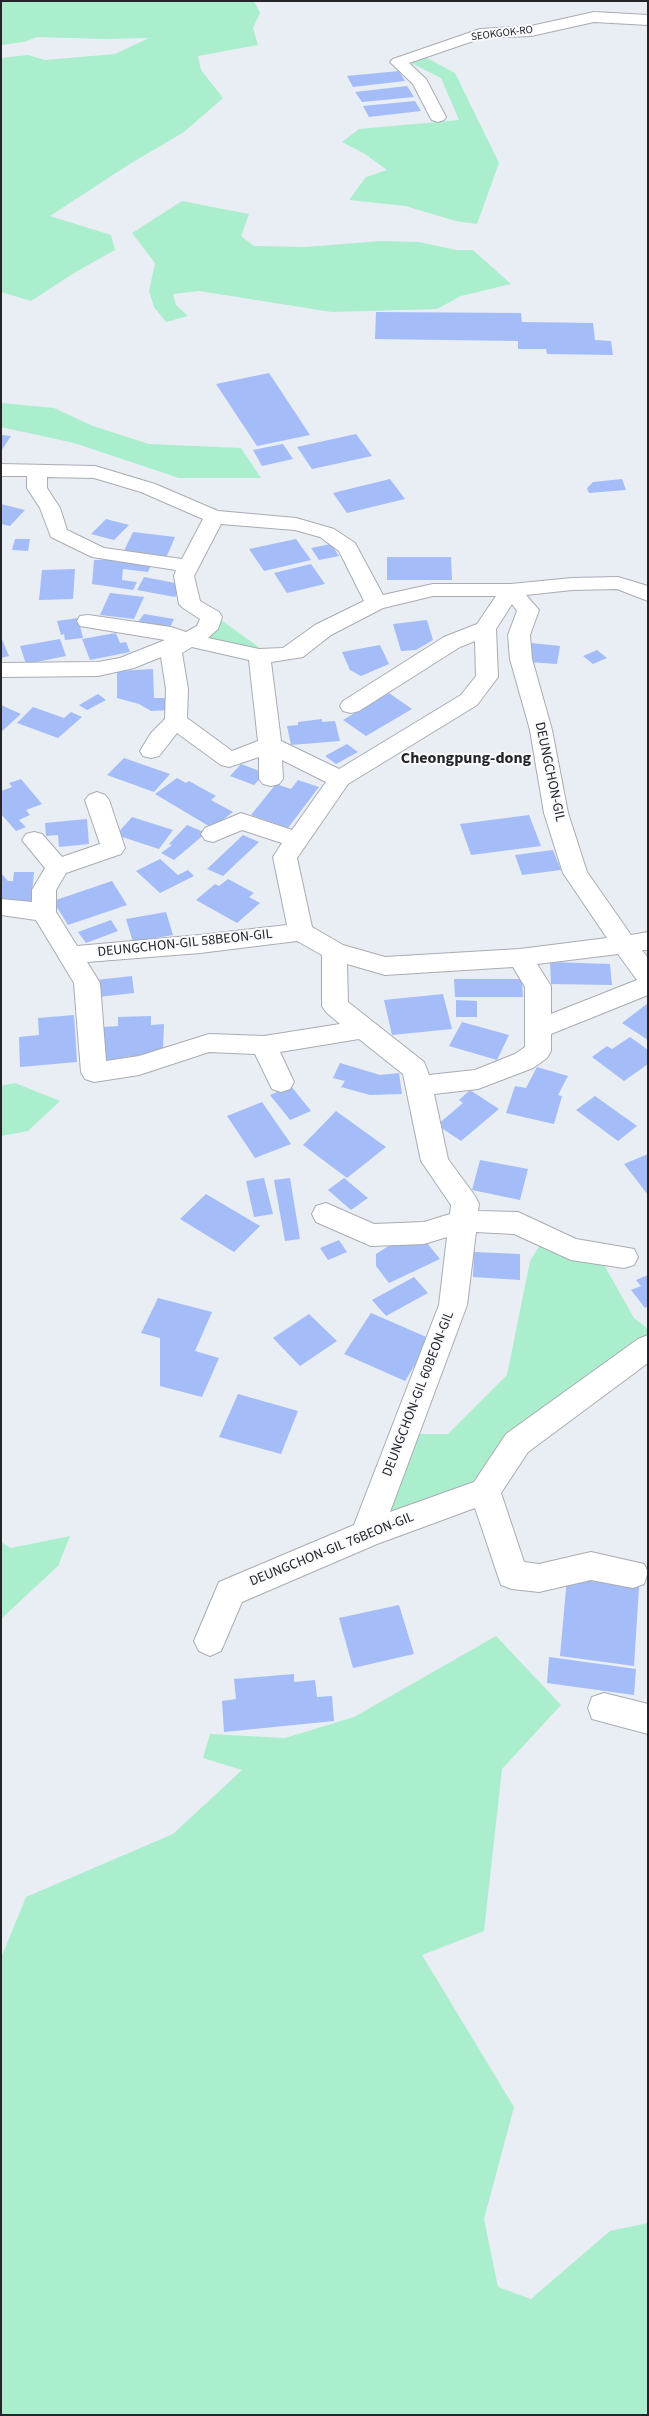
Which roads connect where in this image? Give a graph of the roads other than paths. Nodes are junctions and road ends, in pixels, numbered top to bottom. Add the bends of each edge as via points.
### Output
1 (648, 20) edge
2 (438, 117) dead end
3 (1, 470) edge
4 (37, 472) junction
5 (214, 517) junction
6 (189, 566) junction
7 (511, 590) junction
8 (648, 596) edge
9 (376, 603) junction
10 (88, 621) dead end
11 (485, 629) junction
12 (186, 639) junction
13 (259, 656) junction
14 (1, 670) edge
15 (351, 706) dead end
16 (176, 721) junction
17 (270, 745) junction
18 (151, 751) dead end
19 (271, 779) dead end
20 (340, 779) junction
21 (97, 800) dead end
22 (213, 834) dead end
23 (34, 840) dead end
24 (297, 840) junction
25 (58, 867) junction
26 (1, 907) edge
27 (44, 912) junction
28 (301, 932) junction
29 (637, 944) edge
30 (334, 951) junction
31 (69, 955) junction
32 (520, 958) junction
33 (648, 977) edge
34 (648, 985) edge
35 (364, 1029) junction
36 (538, 1029) junction
37 (264, 1045) junction
38 (281, 1082) dead end
39 (419, 1086) junction
40 (326, 1214) dead end
41 (463, 1221) junction
42 (624, 1258) dead end
43 (648, 1346) edge
44 (485, 1491) junction
45 (366, 1534) junction
46 (633, 1574) dead end
47 (210, 1642) dead end
48 (604, 1708) dead end
49 (648, 1719) edge

1 - 2 street, SEOKGOK-RO via 594,17 530,31 480,34 398,62 420,82
3 - 4 street
4 - 5 street via 95,472 148,488
4 - 6 street via 37,488 50,508 58,533 99,553
5 - 6 street
5 - 9 street via 296,524 327,533 348,547
6 - 12 street via 184,576 190,604 211,617 207,629
7 - 8 street via 618,583
7 - 9 street via 433,590
7 - 11 street
7 - 29 street, DEUNGCHON-GIL via 528,610 519,635 521,659 541,730 556,813 575,873
9 - 13 street via 323,630 295,652
10 - 12 street
11 - 15 street via 452,642
11 - 20 street via 487,677 468,700
12 - 13 street
12 - 14 street via 126,663 98,669
12 - 16 street via 172,650 177,689
13 - 17 street
16 - 17 street via 229,760
16 - 18 street
17 - 19 street
17 - 20 street
20 - 24 street
21 - 25 street via 113,848
22 - 24 street via 241,821
23 - 25 street
24 - 28 street via 285,858
25 - 27 street via 44,890
26 - 27 street
27 - 31 street
28 - 30 street
28 - 31 street, DEUNGCHON-GIL 58BEON-GIL
29 - 32 street
29 - 33 street
30 - 32 street via 384,966
30 - 35 street, DEUNGCHON-GIL 60BEON-GIL via 335,1006
31 - 37 street via 87,983 94,1072 139,1065 209,1043
32 - 36 street via 538,986
34 - 36 street
35 - 37 street
35 - 39 street, DEUNGCHON-GIL 60BEON-GIL via 415,1069
36 - 39 street via 538,1051 524,1061 478,1078
37 - 38 street
39 - 41 street, DEUNGCHON-GIL 60BEON-GIL via 435,1161 465,1204
40 - 41 street via 372,1235 424,1233
41 - 42 street via 518,1223 571,1249
41 - 45 street, DEUNGCHON-GIL 60BEON-GIL via 453,1305
43 - 44 street via 517,1443
44 - 45 street, DEUNGCHON-GIL 76BEON-GIL
44 - 46 street via 512,1575 539,1578 591,1566
45 - 47 street, DEUNGCHON-GIL 76BEON-GIL via 230,1592
48 - 49 street

